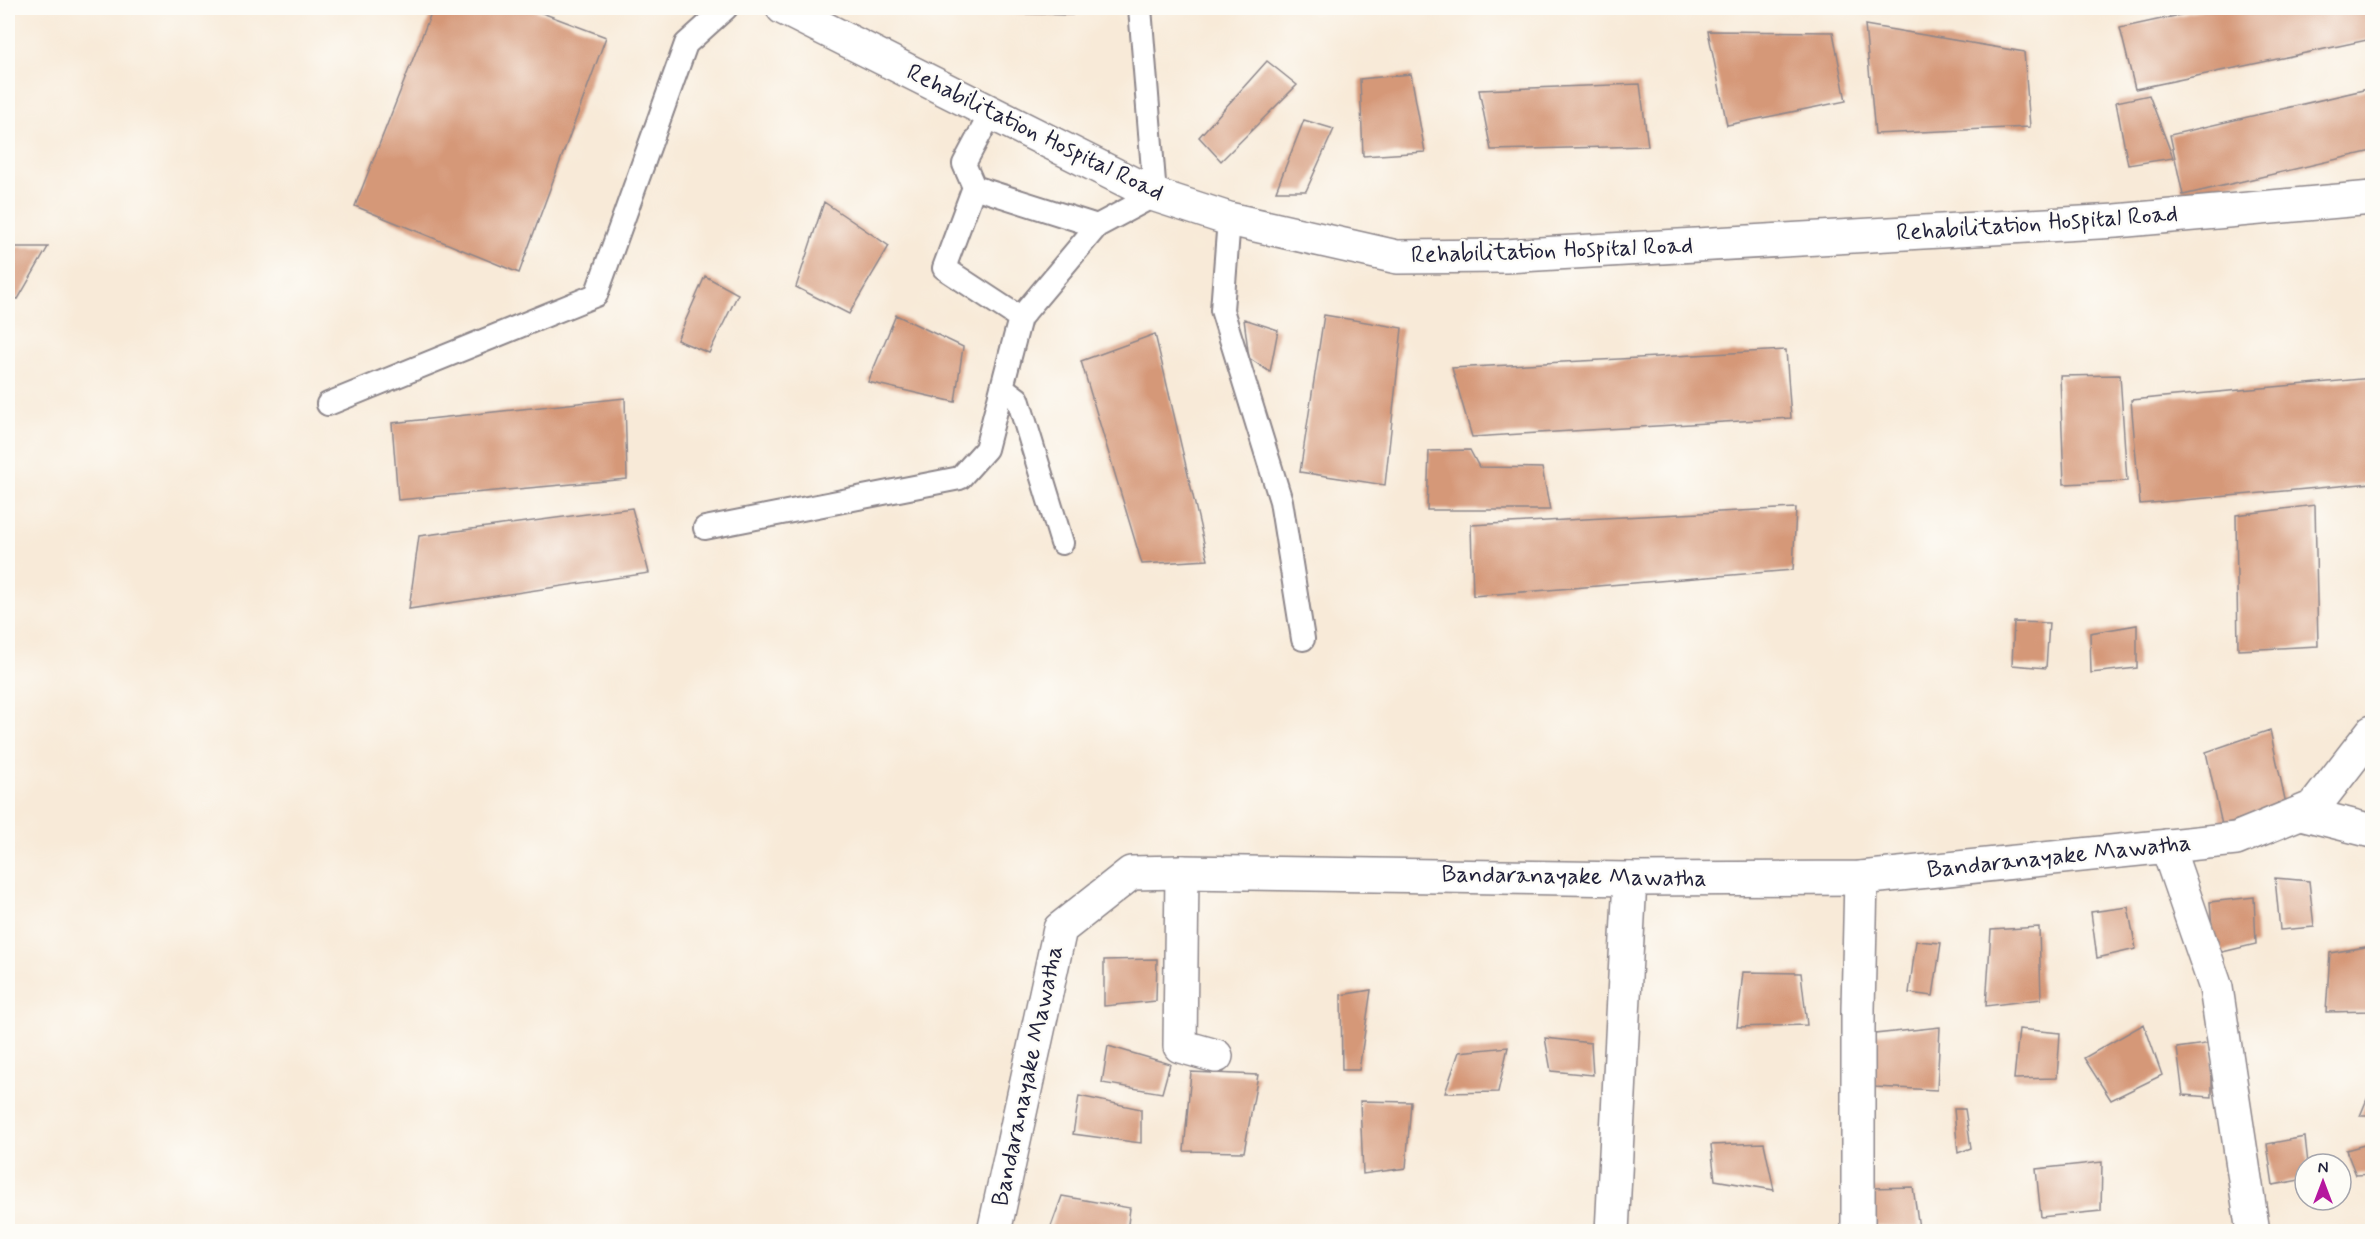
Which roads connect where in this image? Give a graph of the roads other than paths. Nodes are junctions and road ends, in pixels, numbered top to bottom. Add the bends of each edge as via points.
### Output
1 (726, 8) edge
2 (783, 8) edge
3 (1140, 8) edge
4 (991, 113) junction
5 (974, 187) junction
6 (1155, 195) junction
7 (2373, 198) edge
8 (1229, 219) junction
9 (1097, 226) junction
10 (1020, 318) junction
11 (1002, 387) junction
12 (328, 404) dead end
13 (705, 528) dead end
14 (1062, 543) dead end
15 (1304, 639) dead end
16 (2373, 732) edge
17 (2301, 813) junction
18 (2373, 831) edge
19 (2167, 846) junction
20 (1182, 872) junction
21 (1861, 878) junction
22 (1630, 879) junction
23 (1216, 1056) dead end
24 (994, 1232) edge
25 (1612, 1232) edge
26 (1858, 1232) edge
27 (2253, 1232) edge

1 - 12 lane via 686,44 596,295
2 - 4 street, Rehabilitation Hospital Road
3 - 6 lane
4 - 5 lane via 964,164
4 - 6 street, Rehabilitation Hospital Road
5 - 9 lane
5 - 10 lane via 944,268
6 - 8 street, Rehabilitation Hospital Road
6 - 9 lane
7 - 8 street, Rehabilitation Hospital Road via 2116,221 1505,256 1397,257
8 - 15 lane via 1222,310 1281,501
9 - 10 lane
10 - 11 lane
11 - 13 lane via 986,448 960,478
11 - 14 lane via 1018,399
16 - 17 street, Bandaranayake Mawatha via 2314,807
17 - 18 street
17 - 19 street, Bandaranayake Mawatha via 2236,839
19 - 21 street, Bandaranayake Mawatha
19 - 27 street via 2216,988
20 - 22 street, Bandaranayake Mawatha
20 - 23 street via 1180,1046
20 - 24 street, Bandaranayake Mawatha via 1131,873 1060,929
21 - 22 street, Bandaranayake Mawatha
21 - 26 street
22 - 25 street

